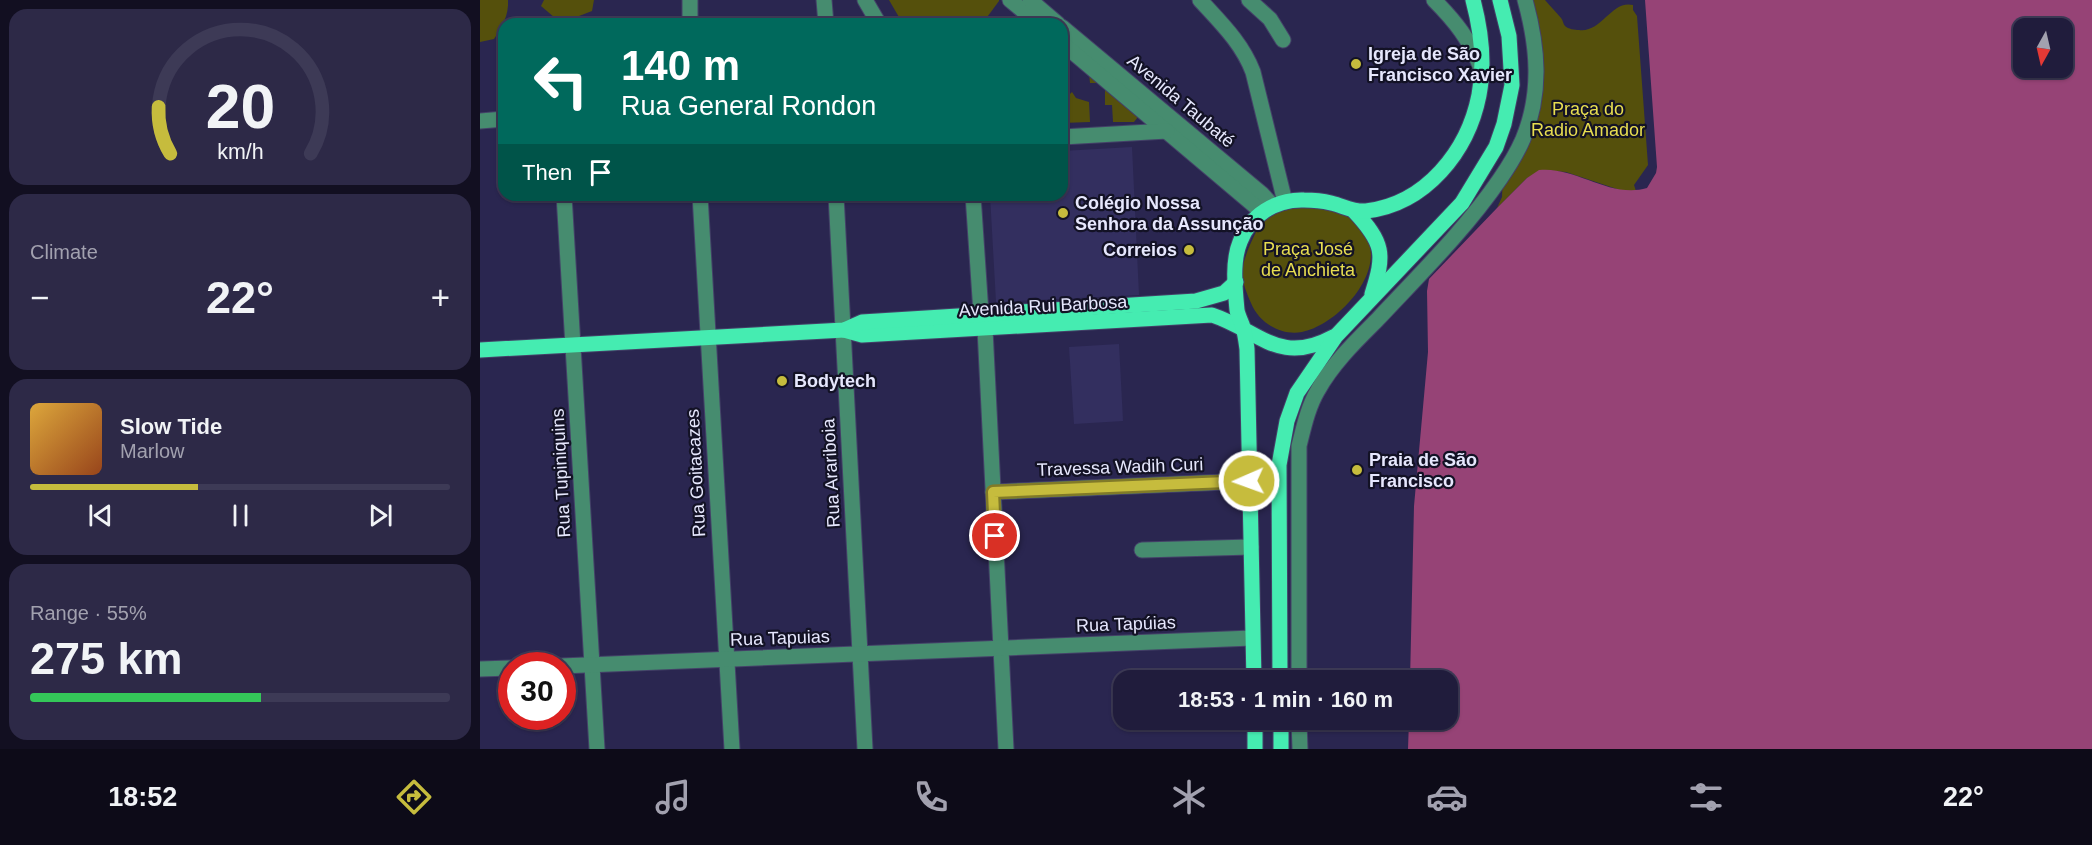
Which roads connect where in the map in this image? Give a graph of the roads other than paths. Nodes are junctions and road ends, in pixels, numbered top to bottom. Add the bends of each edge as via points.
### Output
1 (690, 0) edge
2 (824, 0) edge
3 (865, 0) edge
4 (1010, 0) edge
5 (1030, 0) edge
6 (1200, 0) edge
7 (1249, 0) edge
8 (1434, 0) edge
9 (1473, 0) edge
10 (1500, 0) edge
11 (1526, 0) edge
12 (690, 18) edge
13 (826, 18) edge
14 (876, 18) edge
15 (1032, 18) edge
16 (1051, 18) edge
17 (1068, 32) edge
18 (1283, 40) dead end
19 (1068, 48) edge
20 (1481, 70) junction
21 (498, 120) edge
22 (480, 121) edge
23 (1167, 131) junction
24 (1068, 137) edge
25 (564, 201) edge
26 (700, 201) edge
27 (836, 201) edge
28 (972, 201) edge
29 (1273, 207) junction
30 (1354, 212) junction
31 (1236, 282) junction
32 (1370, 299) junction
33 (981, 313) junction
34 (1243, 328) junction
35 (985, 329) junction
36 (844, 330) junction
37 (1336, 336) junction
38 (708, 338) junction
39 (573, 345) junction
40 (480, 350) edge
41 (1249, 481) junction
42 (993, 492) junction
43 (1251, 547) junction
44 (1142, 550) dead end
45 (1252, 638) junction
46 (1001, 648) junction
47 (860, 654) junction
48 (726, 659) junction
49 (592, 665) junction
50 (576, 666) edge
51 (498, 668) edge
52 (480, 669) edge
53 (1253, 670) edge
54 (1280, 670) edge
55 (1299, 670) edge
56 (1255, 730) edge
57 (1281, 730) edge
58 (1299, 730) edge
59 (597, 749) edge
60 (732, 749) edge
61 (865, 749) edge
62 (1006, 749) edge
63 (1255, 749) edge
64 (1281, 749) edge
65 (1300, 749) edge

1 - 12 street
2 - 13 street
3 - 14 street
4 - 15 street
5 - 16 street
6 - 29 street via 1236,40 1253,72
7 - 18 street via 1270,19
8 - 20 street via 1462,31
9 - 20 main road via 1480,34
10 - 32 main road via 1509,36 1512,85 1496,147 1462,203
11 - 55 street via 1537,66 1531,113 1514,157 1484,203 1340,359 1318,389 1307,414 1299,446
17 - 29 street, Avenida Taubaté
19 - 23 street, Avenida Taubaté
20 - 30 main road via 1472,118 1441,173 1426,187 1396,203
21 - 22 street
23 - 24 street
23 - 29 street, Avenida Taubaté
25 - 39 street, Rua Tupiniquins
26 - 38 street, Rua Goitacazes
27 - 36 street, Rua Arariboia
28 - 33 street
29 - 30 main road via 1302,200 1331,203
29 - 31 main road via 1248,228 1240,242
30 - 32 main road via 1379,243 1381,260
31 - 33 main road, Avenida Rui Barbosa via 1224,293 1196,301
31 - 34 main road via 1237,309
32 - 37 main road
33 - 36 main road, Avenida Rui Barbosa via 862,322
34 - 35 main road, Avenida Rui Barbosa via 1212,315
34 - 37 main road via 1269,343 1288,348 1306,348
34 - 41 main road via 1247,349
35 - 36 main road, Avenida Rui Barbosa via 862,335
35 - 42 street
36 - 38 main road, Avenida Rui Barbosa
36 - 47 street, Rua Arariboia
37 - 54 main road via 1297,393 1282,440
38 - 39 main road, Avenida Rui Barbosa
38 - 48 street, Rua Goitacazes
39 - 40 main road, Avenida Rui Barbosa
39 - 49 street, Rua Tupiniquins
41 - 42 street, Travessa Wadih Curi
41 - 43 main road
42 - 46 street
43 - 44 street
43 - 45 main road
45 - 46 street, Rua Tapúias
45 - 53 main road
46 - 47 street, Rua Tapuias
46 - 62 street
47 - 48 street, Rua Tapuias
47 - 61 street, Rua Arariboia
48 - 49 street, Rua Tapuias
48 - 60 street, Rua Goitacazes
49 - 50 street, Rua Tapuias
49 - 59 street, Rua Tupiniquins
51 - 52 street
56 - 63 main road
57 - 64 main road
58 - 65 street

